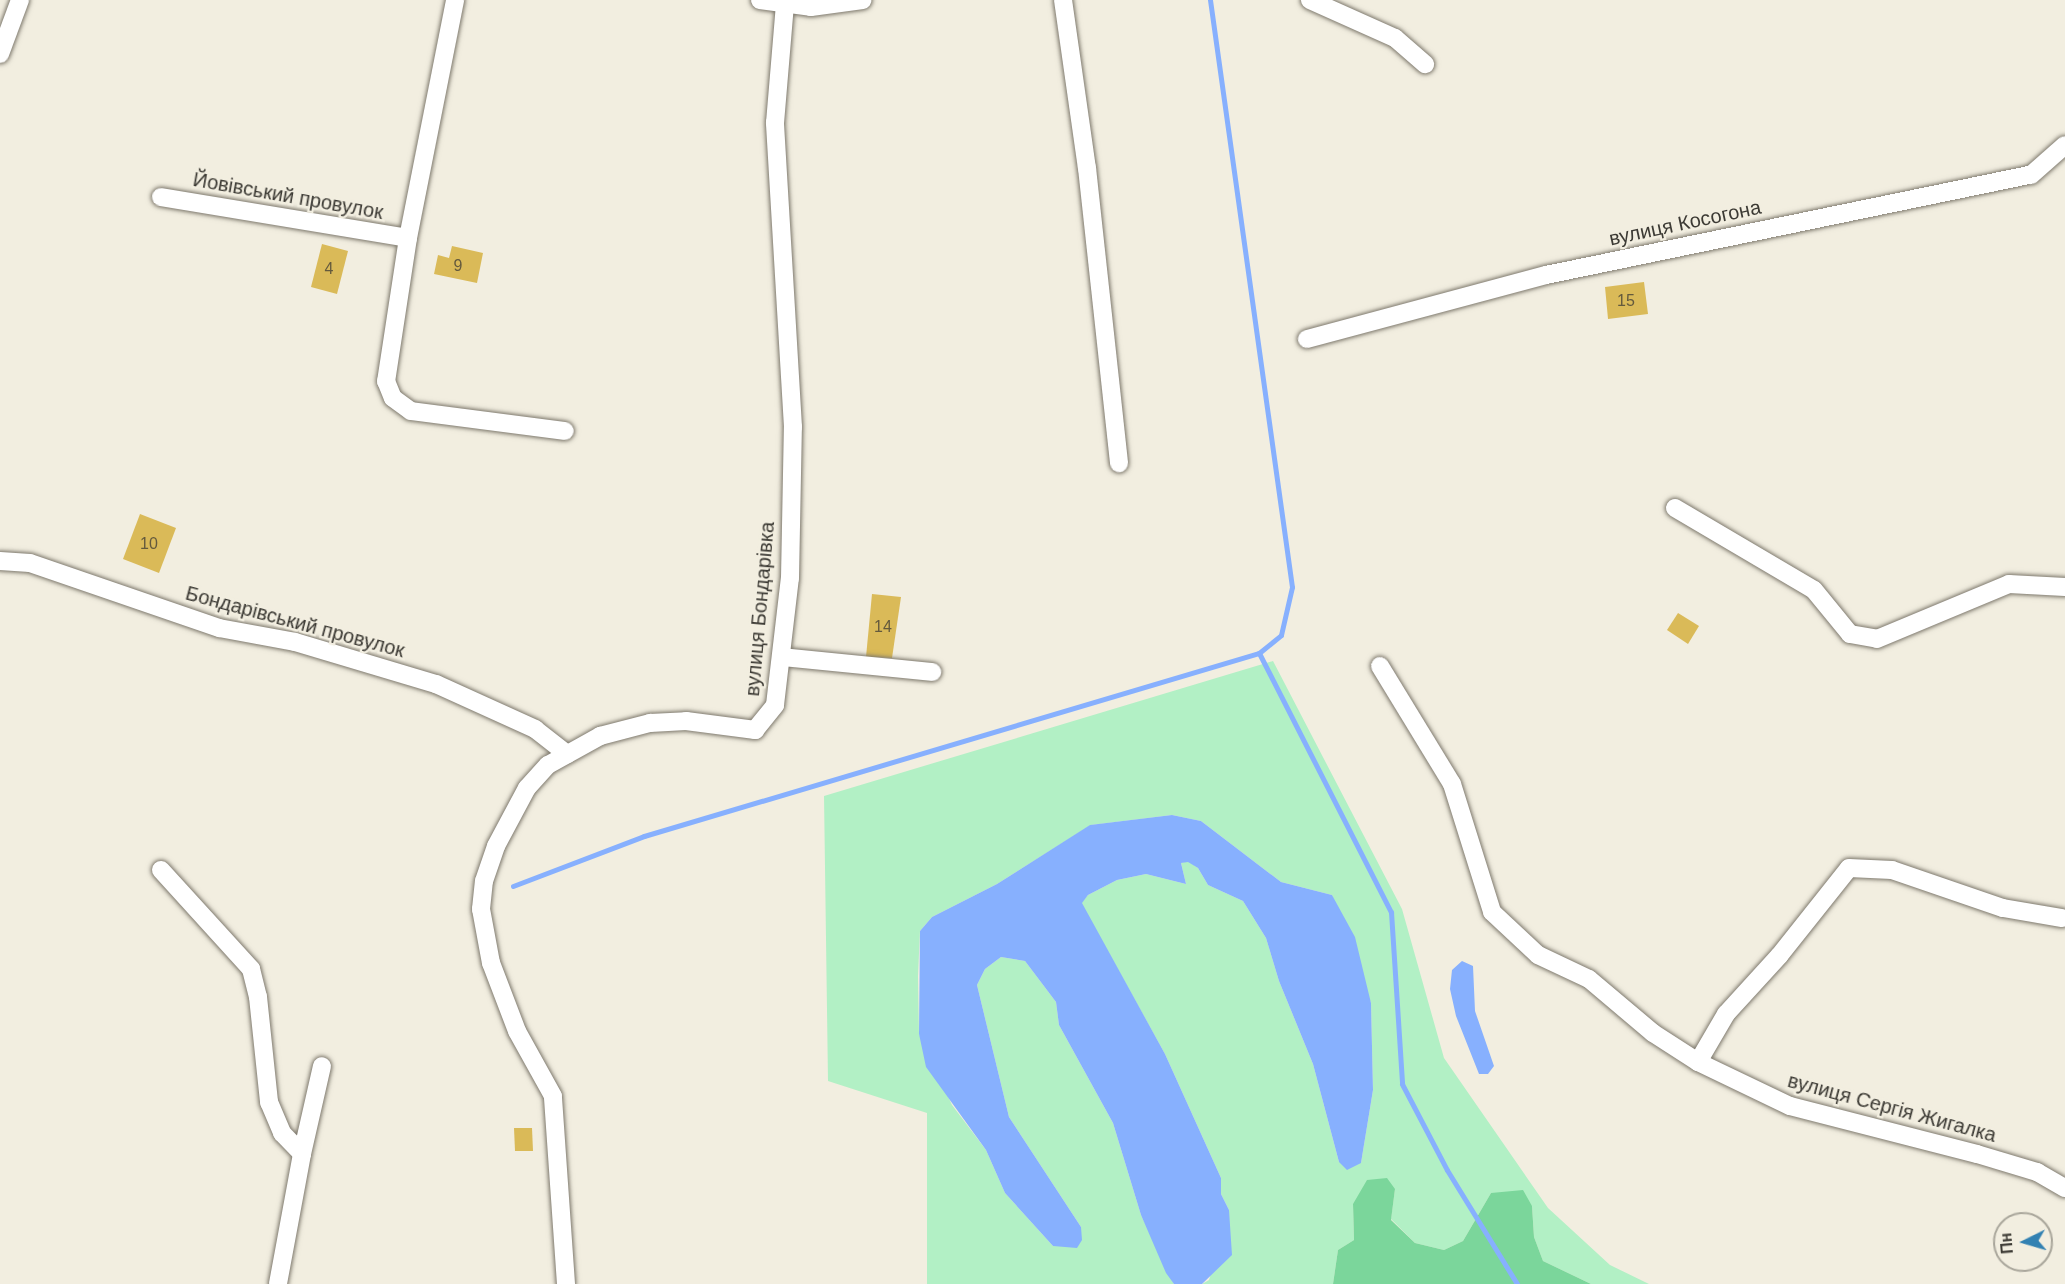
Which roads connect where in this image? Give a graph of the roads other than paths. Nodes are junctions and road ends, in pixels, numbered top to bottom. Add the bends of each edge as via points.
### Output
1 (20, 0) edge
2 (455, 0) edge
3 (760, 0) edge
4 (863, 0) edge
5 (1063, 0) edge
6 (1310, 0) edge
7 (785, 5) junction
8 (0, 54) edge
9 (1425, 64) dead end
10 (2065, 145) edge
11 (161, 197) dead end
12 (408, 238) junction
13 (1307, 339) dead end
14 (565, 431) dead end
15 (1119, 463) dead end
16 (1675, 508) dead end
17 (0, 561) edge
18 (2065, 587) edge
19 (782, 657) junction
20 (1380, 666) dead end
21 (932, 672) dead end
22 (567, 754) junction
23 (161, 870) dead end
24 (2062, 918) dead end
25 (1698, 1062) junction
26 (322, 1066) dead end
27 (302, 1154) junction
28 (2065, 1188) edge
29 (278, 1284) edge
30 (566, 1284) edge

1 - 8 street
2 - 12 street, Йовівський провулок
3 - 7 street
4 - 7 street via 811,7
5 - 15 street via 1087,168
6 - 9 street via 1395,38
7 - 19 street, вулиця Бондарівка via 775,123 793,427 790,578
10 - 13 street, вулиця Косогона via 2031,175 1546,275
11 - 12 street, Йовівський провулок
12 - 14 street, Йовівський провулок via 386,381 393,398 411,411
16 - 18 street via 1814,590 1850,634 1877,639 2008,584
17 - 22 street, Бондарівський провулок via 30,563 219,628 295,642 436,684 534,729
19 - 21 street
19 - 22 street, вулиця Бондарівка via 775,705 755,730 686,721 650,723 600,736
20 - 25 street, вулиця Сергія Жигалка via 1452,784 1492,912 1538,955 1589,979 1653,1033
22 - 30 street, вулиця Бондарівка via 548,765 527,788 496,846 484,880 481,909 491,963 513,1022 553,1096
23 - 27 street via 251,969 258,997 268,1102 282,1133
24 - 25 street via 2003,908 1892,870 1849,868 1779,956 1726,1014
25 - 28 street, вулиця Сергія Жигалка via 1790,1106 1977,1154 2037,1172
26 - 27 street
27 - 29 street

